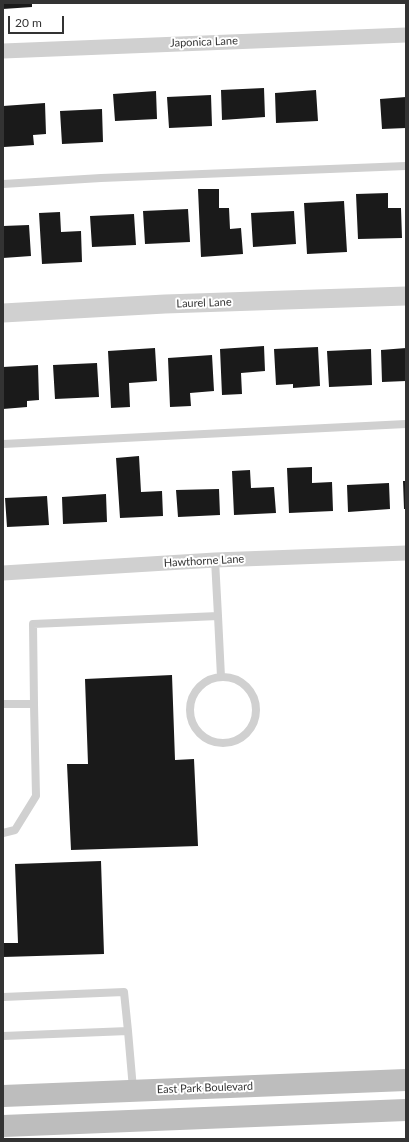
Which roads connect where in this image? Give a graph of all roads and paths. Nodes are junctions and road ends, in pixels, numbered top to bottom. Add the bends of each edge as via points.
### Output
1 (406, 36) edge
2 (3, 51) edge
3 (406, 166) edge
4 (3, 184) edge
5 (406, 296) edge
6 (3, 313) edge
7 (406, 424) edge
8 (3, 444) edge
9 (406, 553) edge
10 (215, 560) junction
11 (3, 573) edge
12 (218, 616) junction
13 (221, 676) junction
14 (3, 704) edge
15 (34, 704) junction
16 (3, 833) edge
17 (3, 997) edge
18 (128, 1031) junction
19 (3, 1036) edge
20 (406, 1080) edge
21 (133, 1091) junction
22 (3, 1096) edge
23 (406, 1110) edge
24 (3, 1126) edge

1 - 2 street, Japonica Lane
3 - 4 lane
5 - 6 street, Laurel Lane via 165,304
7 - 8 lane
9 - 10 street, Hawthorne Lane
10 - 11 street, Hawthorne Lane
10 - 12 lane
12 - 13 lane
12 - 15 lane via 33,624
13 - 13 lane via 237,680 250,690 257,710 250,731 237,740 221,744 200,735 190,716 190,704 194,694 201,685
14 - 15 lane
15 - 16 lane via 36,796 15,830
17 - 18 lane via 124,992
18 - 19 lane
18 - 21 lane
20 - 21 main road, East Park Boulevard
21 - 22 main road, East Park Boulevard
23 - 24 main road

